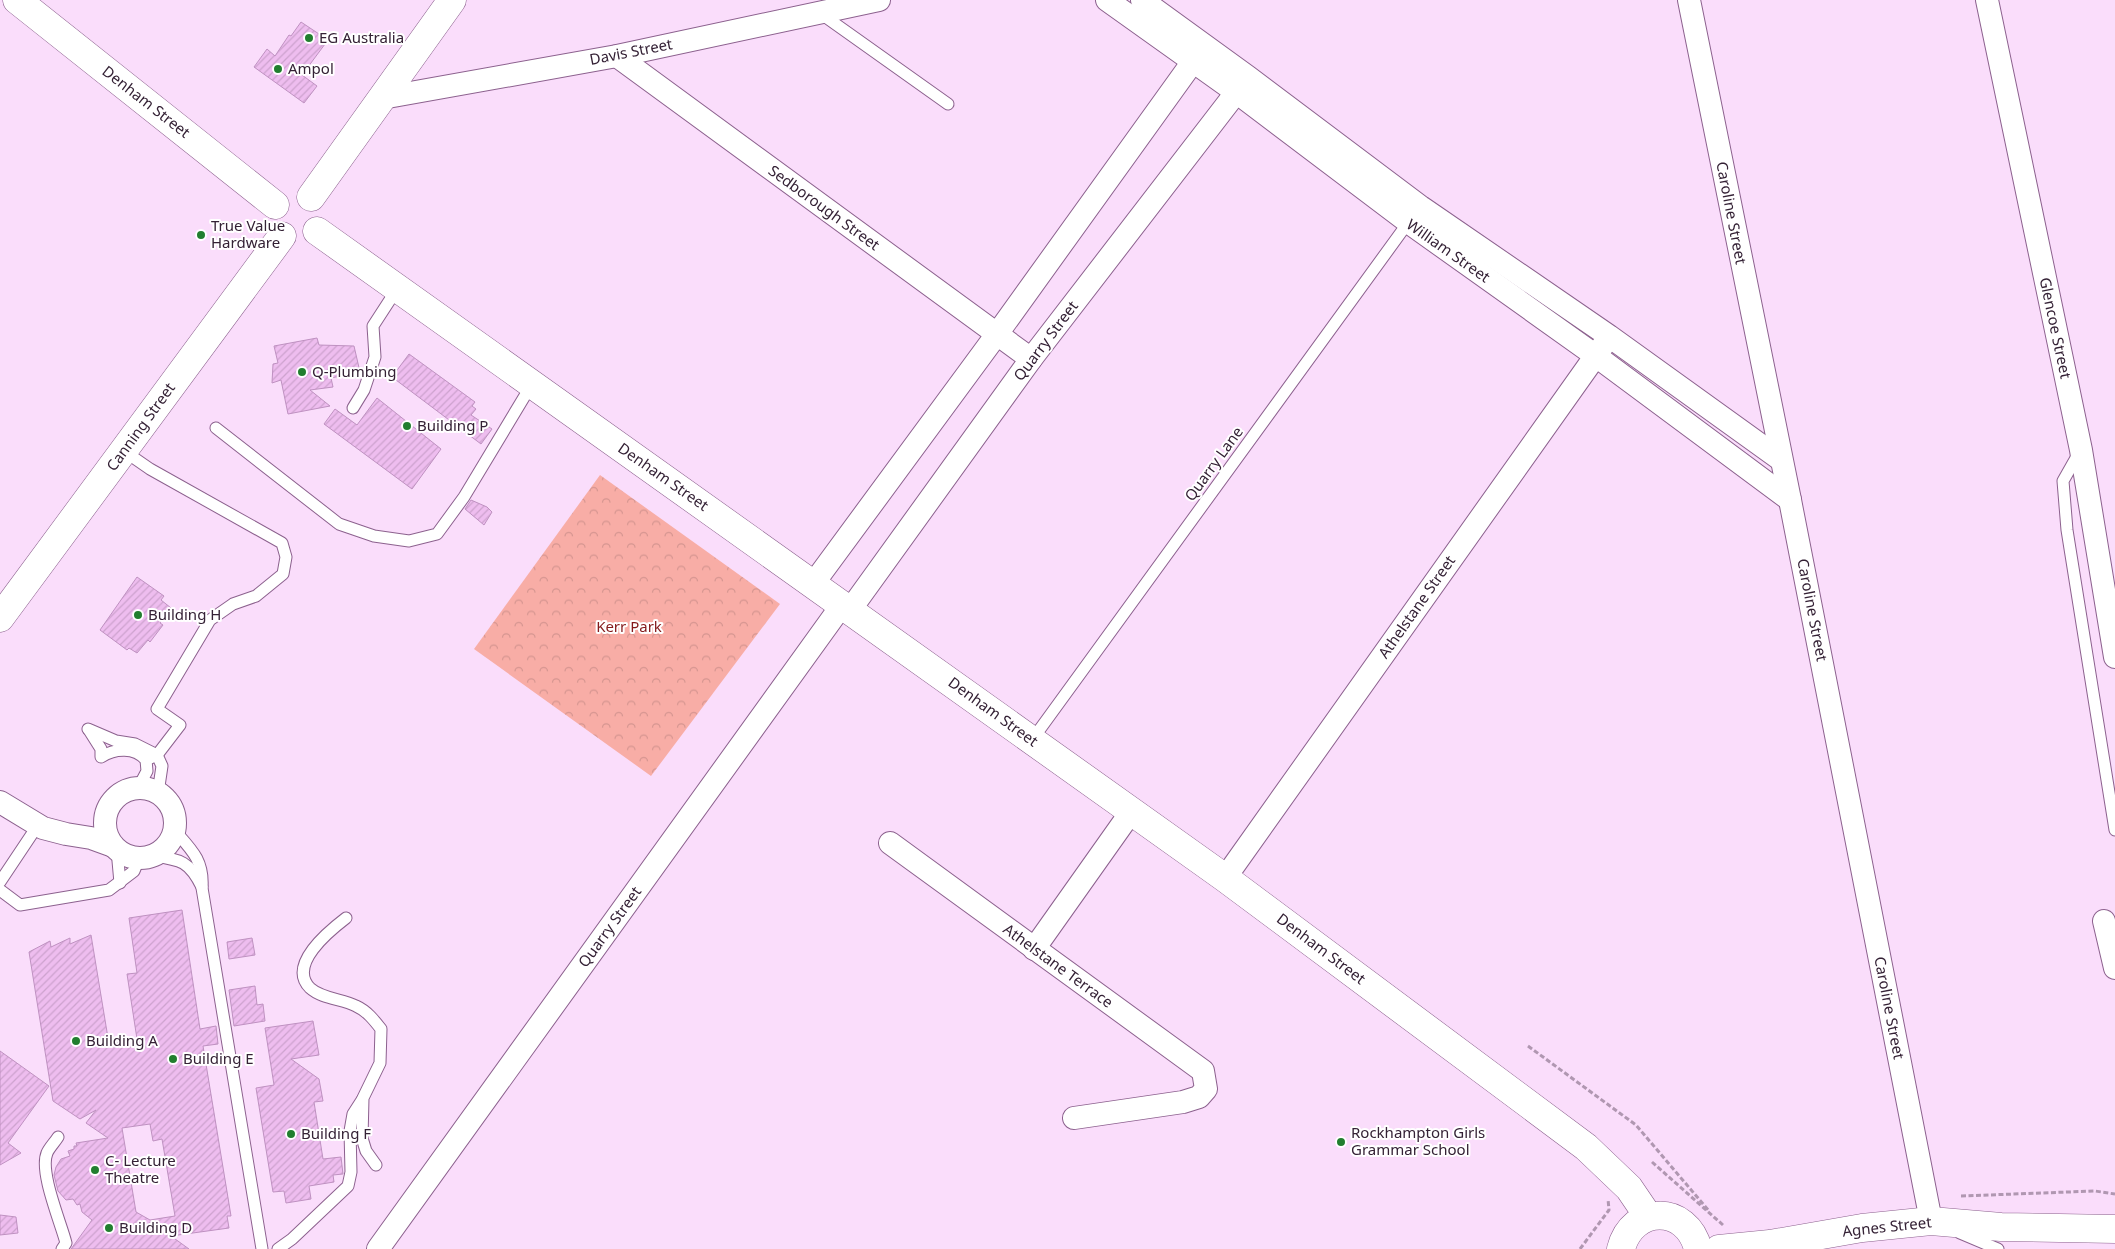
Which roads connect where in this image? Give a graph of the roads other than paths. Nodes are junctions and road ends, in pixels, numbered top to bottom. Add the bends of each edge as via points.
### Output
1 (17, 0) edge
2 (452, 0) edge
3 (879, 0) edge
4 (1107, 0) edge
5 (1142, 0) edge
6 (1689, 0) edge
7 (1987, 0) edge
8 (820, 13) junction
9 (1198, 53) junction
10 (617, 56) junction
11 (1242, 84) junction
12 (382, 98) junction
13 (948, 104) dead end
14 (311, 197) junction
15 (276, 205) junction
16 (1414, 215) junction
17 (317, 231) junction
18 (282, 236) junction
19 (398, 289) junction
20 (997, 334) junction
21 (1609, 336) junction
22 (1596, 356) junction
23 (1031, 360) junction
24 (532, 384) junction
25 (353, 408) dead end
26 (216, 428) dead end
27 (2081, 450) junction
28 (124, 451) junction
29 (1780, 459) junction
30 (1790, 500) junction
31 (813, 584) junction
32 (846, 608) junction
33 (0, 618) edge
34 (2115, 657) edge
35 (1032, 740) junction
36 (157, 755) junction
37 (146, 760) junction
38 (0, 790) edge
39 (148, 791) junction
40 (0, 802) edge
41 (1131, 812) junction
42 (106, 814) junction
43 (38, 825) junction
44 (2115, 830) edge
45 (175, 831) junction
46 (890, 843) dead end
47 (115, 848) junction
48 (146, 857) junction
49 (1225, 878) junction
50 (0, 882) edge
51 (120, 882) junction
52 (202, 888) junction
53 (0, 890) edge
54 (346, 918) dead end
55 (2104, 921) dead end
56 (1034, 949) junction
57 (2115, 968) edge
58 (363, 1098) junction
59 (1074, 1118) dead end
60 (58, 1137) dead end
61 (376, 1165) dead end
62 (1648, 1216) junction
63 (1931, 1221) junction
64 (2115, 1229) edge
65 (1724, 1239) edge
66 (62, 1249) edge
67 (262, 1249) edge
68 (278, 1249) edge
69 (378, 1249) edge
70 (1621, 1249) edge
71 (1698, 1249) edge
72 (1998, 1249) edge

1 - 15 street, Denham Street
2 - 12 street
3 - 8 street, Davis Street
4 - 9 street, William Street
5 - 9 street, William Street
6 - 29 street, Caroline Street
7 - 27 street, Glencoe Street
8 - 10 street, Davis Street
8 - 13 lane
9 - 11 street, William Street
9 - 20 street
10 - 12 street, Davis Street
10 - 20 street, Sedborough Street
11 - 16 street, William Street
11 - 23 street, Quarry Street
12 - 14 street
14 - 15 street via 296,192 281,198
14 - 17 street via 320,211
15 - 18 street via 273,222
16 - 21 street, William Street
16 - 22 street, William Street
16 - 35 lane, Quarry Lane
17 - 18 street via 300,241
17 - 19 street, Denham Street
18 - 28 street, Canning Street
19 - 24 street, Denham Street
19 - 25 lane via 373,326 375,357 364,390
20 - 23 street, Sedborough Street
20 - 31 street
21 - 22 street, Athelstane Street
21 - 29 street, William Street
22 - 30 street, William Street
22 - 49 street, Athelstane Street
23 - 32 street, Quarry Street
24 - 26 lane via 464,497 437,534 410,541 374,536 339,524
24 - 31 street, Denham Street
27 - 34 street, Glencoe Street
27 - 44 lane via 2062,481
28 - 33 street, Canning Street
28 - 36 lane via 282,544 286,557 283,574 256,596 233,604 210,620 157,709 180,725
29 - 30 street, Caroline Street
30 - 63 street, Caroline Street
31 - 32 street, Denham Street
32 - 35 street, Denham Street
32 - 69 street, Quarry Street
35 - 41 street, Denham Street
36 - 37 lane
36 - 37 lane via 136,744 116,741 88,729 97,740 101,757 121,750 141,754
36 - 39 lane via 162,766
37 - 39 lane
38 - 42 street via 30,813 66,828
39 - 42 street via 130,789 119,794
39 - 45 street via 172,807
40 - 43 street
41 - 49 street, Denham Street
41 - 56 street
42 - 47 street via 107,836
43 - 47 street via 92,838
43 - 50 lane
45 - 48 street via 163,850
45 - 52 lane via 193,850 204,873
46 - 56 street, Athelstane Terrace
47 - 48 street via 132,858
47 - 51 lane
48 - 51 lane
48 - 52 lane via 176,859 187,864
49 - 62 street, Denham Street via 1586,1147 1628,1188
51 - 53 lane via 109,890 20,905
52 - 67 lane
54 - 58 lane via 321,939 310,954 304,965 305,977 310,988 357,1006 381,1030 380,1062
55 - 57 street
56 - 59 street, Athelstane Terrace via 1203,1071 1206,1089 1199,1097
58 - 61 lane via 362,1138
58 - 68 lane via 353,1114 350,1131 348,1186
60 - 66 lane via 46,1154 46,1172 66,1242
62 - 70 street via 1629,1230
62 - 71 street via 1665,1216 1684,1224
63 - 64 street, Agnes Street via 2001,1227
63 - 65 street, Agnes Street via 1862,1228 1770,1244
63 - 72 lane

